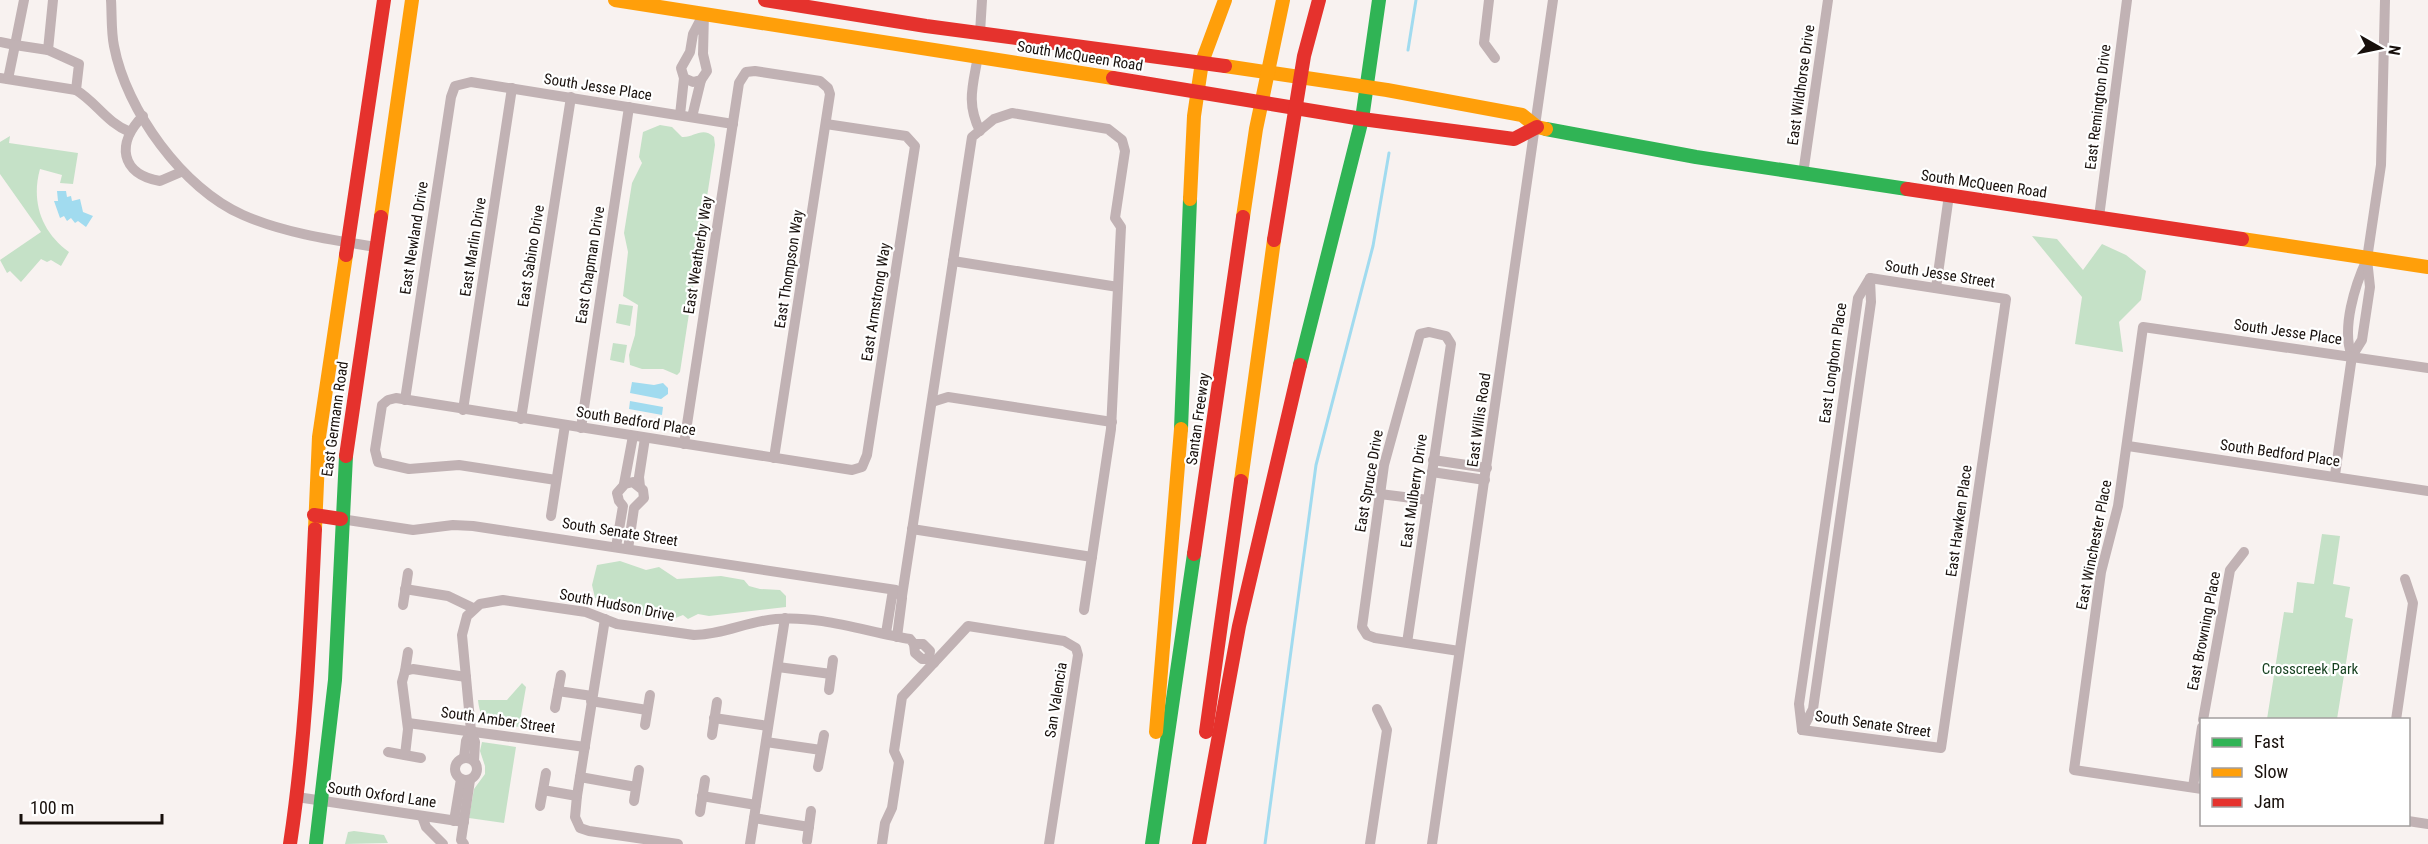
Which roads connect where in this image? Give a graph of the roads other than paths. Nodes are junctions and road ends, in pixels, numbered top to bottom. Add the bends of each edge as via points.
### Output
1 (24, 0) edge
2 (53, 0) edge
3 (111, 0) edge
4 (384, 0) edge
5 (412, 0) edge
6 (615, 0) edge
7 (765, 0) edge
8 (982, 0) edge
9 (1225, 0) edge
10 (1283, 0) edge
11 (1319, 0) edge
12 (1380, 0) edge
13 (1489, 0) edge
14 (1554, 0) edge
15 (1828, 0) edge
16 (2127, 0) edge
17 (2385, 0) edge
18 (705, 6) edge
19 (980, 33) junction
20 (0, 42) edge
21 (15, 45) junction
22 (48, 50) junction
23 (978, 56) junction
24 (1495, 58) dead end
25 (1202, 62) junction
26 (746, 72) joint
27 (684, 78) junction
28 (4, 79) edge
29 (701, 80) junction
30 (459, 83) joint
31 (1369, 86) junction
32 (512, 88) junction
33 (76, 90) junction
34 (1197, 91) junction
35 (571, 98) junction
36 (629, 107) junction
37 (680, 115) junction
38 (143, 116) junction
39 (692, 117) junction
40 (1362, 119) junction
41 (826, 123) junction
42 (733, 124) junction
43 (1537, 127) junction
44 (980, 131) junction
45 (130, 132) junction
46 (181, 172) junction
47 (1803, 174) junction
48 (1949, 195) junction
49 (2099, 217) junction
50 (348, 242) junction
51 (376, 246) junction
52 (2367, 259) junction
53 (953, 261) junction
54 (2428, 267) edge
55 (1870, 278) junction
56 (1118, 287) junction
57 (1936, 288) junction
58 (2006, 299) joint
59 (2143, 327) joint
60 (1852, 338) junction
61 (1866, 339) junction
62 (1451, 344) joint
63 (2352, 356) junction
64 (2428, 368) edge
65 (405, 400) junction
66 (932, 402) junction
67 (463, 410) junction
68 (520, 418) junction
69 (1112, 422) junction
70 (1840, 422) junction
71 (1854, 423) junction
72 (565, 425) junction
73 (581, 428) junction
74 (633, 436) junction
75 (645, 438) junction
76 (684, 444) junction
77 (2128, 446) junction
78 (774, 458) junction
79 (1433, 460) junction
80 (862, 467) joint
81 (1487, 468) junction
82 (1432, 472) junction
83 (2334, 475) junction
84 (556, 480) junction
85 (1485, 480) junction
86 (624, 484) junction
87 (640, 487) junction
88 (2428, 491) edge
89 (1380, 494) junction
90 (1428, 500) junction
91 (1827, 509) junction
92 (1841, 511) junction
93 (314, 515) junction
94 (551, 516) dead end
95 (341, 519) junction
96 (912, 530) junction
97 (622, 548) junction
98 (2244, 552) dead end
99 (1092, 557) junction
100 (408, 573) dead end
101 (2405, 579) dead end
102 (405, 590) junction
103 (897, 593) junction
104 (1815, 594) junction
105 (1829, 596) junction
106 (403, 605) dead end
107 (473, 608) junction
108 (1084, 610) dead end
109 (785, 618) junction
110 (605, 619) junction
111 (892, 635) junction
112 (1407, 643) junction
113 (1459, 651) junction
114 (408, 652) dead end
115 (833, 660) dead end
116 (932, 661) junction
117 (778, 667) junction
118 (405, 671) junction
119 (831, 674) junction
120 (561, 675) dead end
121 (466, 677) junction
122 (1803, 677) junction
123 (1817, 678) junction
124 (829, 690) dead end
125 (558, 691) junction
126 (650, 695) dead end
127 (591, 699) junction
128 (717, 702) dead end
129 (555, 708) dead end
130 (1377, 709) dead end
131 (647, 710) junction
132 (714, 718) junction
133 (2203, 718) edge
134 (2396, 718) edge
135 (408, 723) junction
136 (645, 725) dead end
137 (768, 726) junction
138 (1802, 730) junction
139 (471, 731) junction
140 (712, 735) dead end
141 (824, 735) dead end
142 (766, 742) junction
143 (585, 747) junction
144 (1941, 748) joint
145 (820, 750) junction
146 (2200, 751) edge
147 (388, 753) dead end
148 (405, 755) junction
149 (421, 758) dead end
150 (469, 759) junction
151 (818, 767) dead end
152 (639, 770) dead end
153 (546, 773) dead end
154 (580, 777) junction
155 (465, 779) junction
156 (705, 780) dead end
157 (636, 787) junction
158 (2197, 788) edge
159 (543, 790) junction
160 (577, 796) junction
161 (702, 796) junction
162 (297, 797) junction
163 (634, 801) dead end
164 (322, 802) junction
165 (756, 805) junction
166 (540, 806) dead end
167 (811, 811) dead end
168 (700, 812) dead end
169 (422, 816) junction
170 (754, 818) junction
171 (459, 821) junction
172 (2410, 821) edge
173 (2428, 824) edge
174 (808, 827) junction
175 (807, 841) dead end
176 (290, 844) edge
177 (316, 844) edge
178 (443, 844) edge
179 (464, 844) edge
180 (678, 844) edge
181 (750, 844) edge
182 (882, 844) edge
183 (1049, 844) edge
184 (1144, 844) edge
185 (1152, 844) edge
186 (1191, 844) edge
187 (1199, 844) edge
188 (1370, 844) edge
189 (1432, 844) edge

1 - 21 street
2 - 22 street
3 - 38 street via 114,46 131,95
4 - 50 main road, East Germann Road
5 - 51 main road, East Germann Road
6 - 18 main road, South McQueen Road
7 - 19 main road, South McQueen Road
8 - 19 street
9 - 25 main road
10 - 185 main road, Santan Freeway via 1256,129
11 - 186 main road via 1287,149
12 - 31 main road
13 - 24 street via 1484,43
14 - 43 street, East Willis Road
15 - 47 street, East Wildhorse Drive
16 - 49 street, East Remington Drive
17 - 52 street via 2381,165
18 - 23 main road, South McQueen Road
18 - 27 street via 690,52 681,63
18 - 29 street via 703,54 707,71
19 - 23 main road
19 - 25 main road, South McQueen Road
20 - 21 street
21 - 22 street
21 - 28 street
22 - 33 street via 79,64
23 - 34 main road, South McQueen Road
23 - 44 street via 970,103
25 - 31 main road, South McQueen Road
25 - 34 main road
26 - 41 street, East Thompson Way via 826,85 830,94
26 - 42 street, East Weatherby Way via 739,83
27 - 29 street
27 - 37 street
28 - 33 street
29 - 39 street
30 - 32 street, South Jesse Place
30 - 65 street, East Newland Drive via 451,98
31 - 40 main road
31 - 43 main road, South McQueen Road via 1522,115
32 - 35 street, South Jesse Place
32 - 67 street, East Marlin Drive
33 - 45 street via 114,126
34 - 40 main road, South McQueen Road
34 - 184 main road via 1176,491
35 - 36 street, South Jesse Place
35 - 68 street, East Sabino Drive
36 - 37 street, South Jesse Place
36 - 73 street, East Chapman Drive
37 - 39 street, South Jesse Place
38 - 45 street
38 - 46 street
39 - 42 street, South Jesse Place
40 - 43 main road, South McQueen Road via 1514,139
40 - 187 main road via 1265,511 1225,695
41 - 78 street, East Thompson Way
41 - 80 street, East Armstrong Way via 903,135 912,141 915,153
42 - 76 street, East Weatherby Way
43 - 47 main road, South McQueen Road
43 - 81 street, East Willis Road
44 - 53 street via 972,137
44 - 56 street via 994,119 1012,113 1108,129 1122,140 1125,152 1115,218 1121,227
45 - 46 street via 126,155 140,175 160,181
46 - 50 street via 242,215 285,230
47 - 48 main road, South McQueen Road
48 - 49 main road, South McQueen Road
48 - 57 street
49 - 52 main road, South McQueen Road
50 - 51 street
50 - 93 main road, East Germann Road via 319,437
51 - 95 main road, East Germann Road via 346,456
52 - 54 main road, South McQueen Road
52 - 63 street via 2370,287 2362,340
53 - 56 street
53 - 66 street
55 - 57 street, South Jesse Street
55 - 60 street, East Longhorn Place via 1858,298
55 - 61 street, East Longhorn Place
56 - 69 street
57 - 58 street, South Jesse Street
58 - 144 street, East Hawken Place
59 - 63 street, South Jesse Place
59 - 77 street, East Winchester Place
60 - 61 street
60 - 70 street, East Longhorn Place
61 - 71 street, East Longhorn Place
62 - 79 street, East Mulberry Drive
62 - 89 street, East Spruce Drive via 1446,336 1420,334 1384,465
63 - 64 street, South Jesse Place
63 - 83 street
65 - 67 street, South Bedford Place
65 - 84 street via 388,400 382,405 375,450 378,462 409,469 459,465
66 - 69 street via 948,398
66 - 96 street
67 - 68 street, South Bedford Place
68 - 72 street, South Bedford Place
69 - 99 street
70 - 71 street
70 - 91 street, East Longhorn Place
71 - 92 street, East Longhorn Place
72 - 73 street, South Bedford Place
72 - 84 street
73 - 74 street, South Bedford Place
74 - 75 street, South Bedford Place
74 - 86 street
75 - 76 street, South Bedford Place
75 - 87 street
76 - 78 street, South Bedford Place
77 - 83 street, South Bedford Place
77 - 158 street, East Winchester Place via 2101,572 2074,770
78 - 80 street, South Bedford Place via 852,470
79 - 81 street
79 - 82 street, East Mulberry Drive
81 - 85 street, East Willis Road
82 - 85 street
82 - 90 street, East Mulberry Drive
83 - 88 street, South Bedford Place
84 - 94 street
85 - 113 street, East Willis Road
86 - 87 street via 633,482
86 - 97 street via 618,493 623,506
87 - 97 street via 644,498 634,508
89 - 90 street
89 - 112 street, East Spruce Drive via 1362,627 1367,635
90 - 112 street, East Mulberry Drive
91 - 92 street
91 - 104 street, East Longhorn Place
92 - 105 street, East Longhorn Place
93 - 95 main road
93 - 162 main road, East Germann Road via 308,685
95 - 97 street, South Senate Street via 413,530 473,525
95 - 164 main road, East Germann Road via 335,680
96 - 99 street
96 - 103 street
97 - 103 street, South Senate Street
98 - 133 street, East Browning Place via 2230,570
99 - 108 street
100 - 102 street
101 - 134 street via 2413,603
102 - 106 street
102 - 107 street via 448,596
103 - 111 street
104 - 105 street
104 - 122 street, East Longhorn Place
105 - 123 street, East Longhorn Place
107 - 110 street, South Hudson Drive via 503,600 586,612
107 - 121 street via 462,635
109 - 110 street, South Hudson Drive via 707,635 617,624
109 - 111 street, South Hudson Drive
109 - 117 street
110 - 127 street
111 - 116 street via 927,648
112 - 113 street
113 - 189 street, East Willis Road
114 - 118 street
115 - 119 street
116 - 182 street, San Valencia via 902,697 894,751 899,762
116 - 183 street, San Valencia via 968,626 1064,641 1076,648
117 - 119 street
117 - 137 street
118 - 121 street
118 - 135 street via 402,682
119 - 124 street
120 - 125 street
121 - 139 street
122 - 123 street
122 - 138 street, East Longhorn Place via 1799,704
123 - 138 street, East Longhorn Place via 1813,709
125 - 127 street
125 - 129 street
126 - 131 street
127 - 131 street
127 - 143 street
128 - 132 street
130 - 188 street via 1387,730
131 - 136 street
132 - 137 street
132 - 140 street
135 - 139 street, South Amber Street
135 - 148 street
137 - 142 street
138 - 144 street, South Senate Street
139 - 143 street, South Amber Street
139 - 150 street via 475,742
141 - 145 street
142 - 145 street
142 - 165 street
143 - 154 street
145 - 151 street
146 - 158 street
147 - 148 street
148 - 149 street
150 - 155 street via 477,771
150 - 155 street via 458,762 455,769
152 - 157 street
153 - 159 street
154 - 157 street
154 - 160 street
155 - 171 street
156 - 161 street
157 - 163 street
159 - 160 street
159 - 166 street
160 - 180 street via 575,817 580,828
161 - 165 street
161 - 168 street
162 - 164 street, South Oxford Lane
162 - 176 main road, East Germann Road
164 - 169 street, South Oxford Lane
164 - 177 main road, East Germann Road
165 - 170 street
167 - 174 street
169 - 171 street, South Oxford Lane
169 - 178 street via 426,827
170 - 174 street
170 - 181 street
171 - 179 street
172 - 173 street
174 - 175 street

